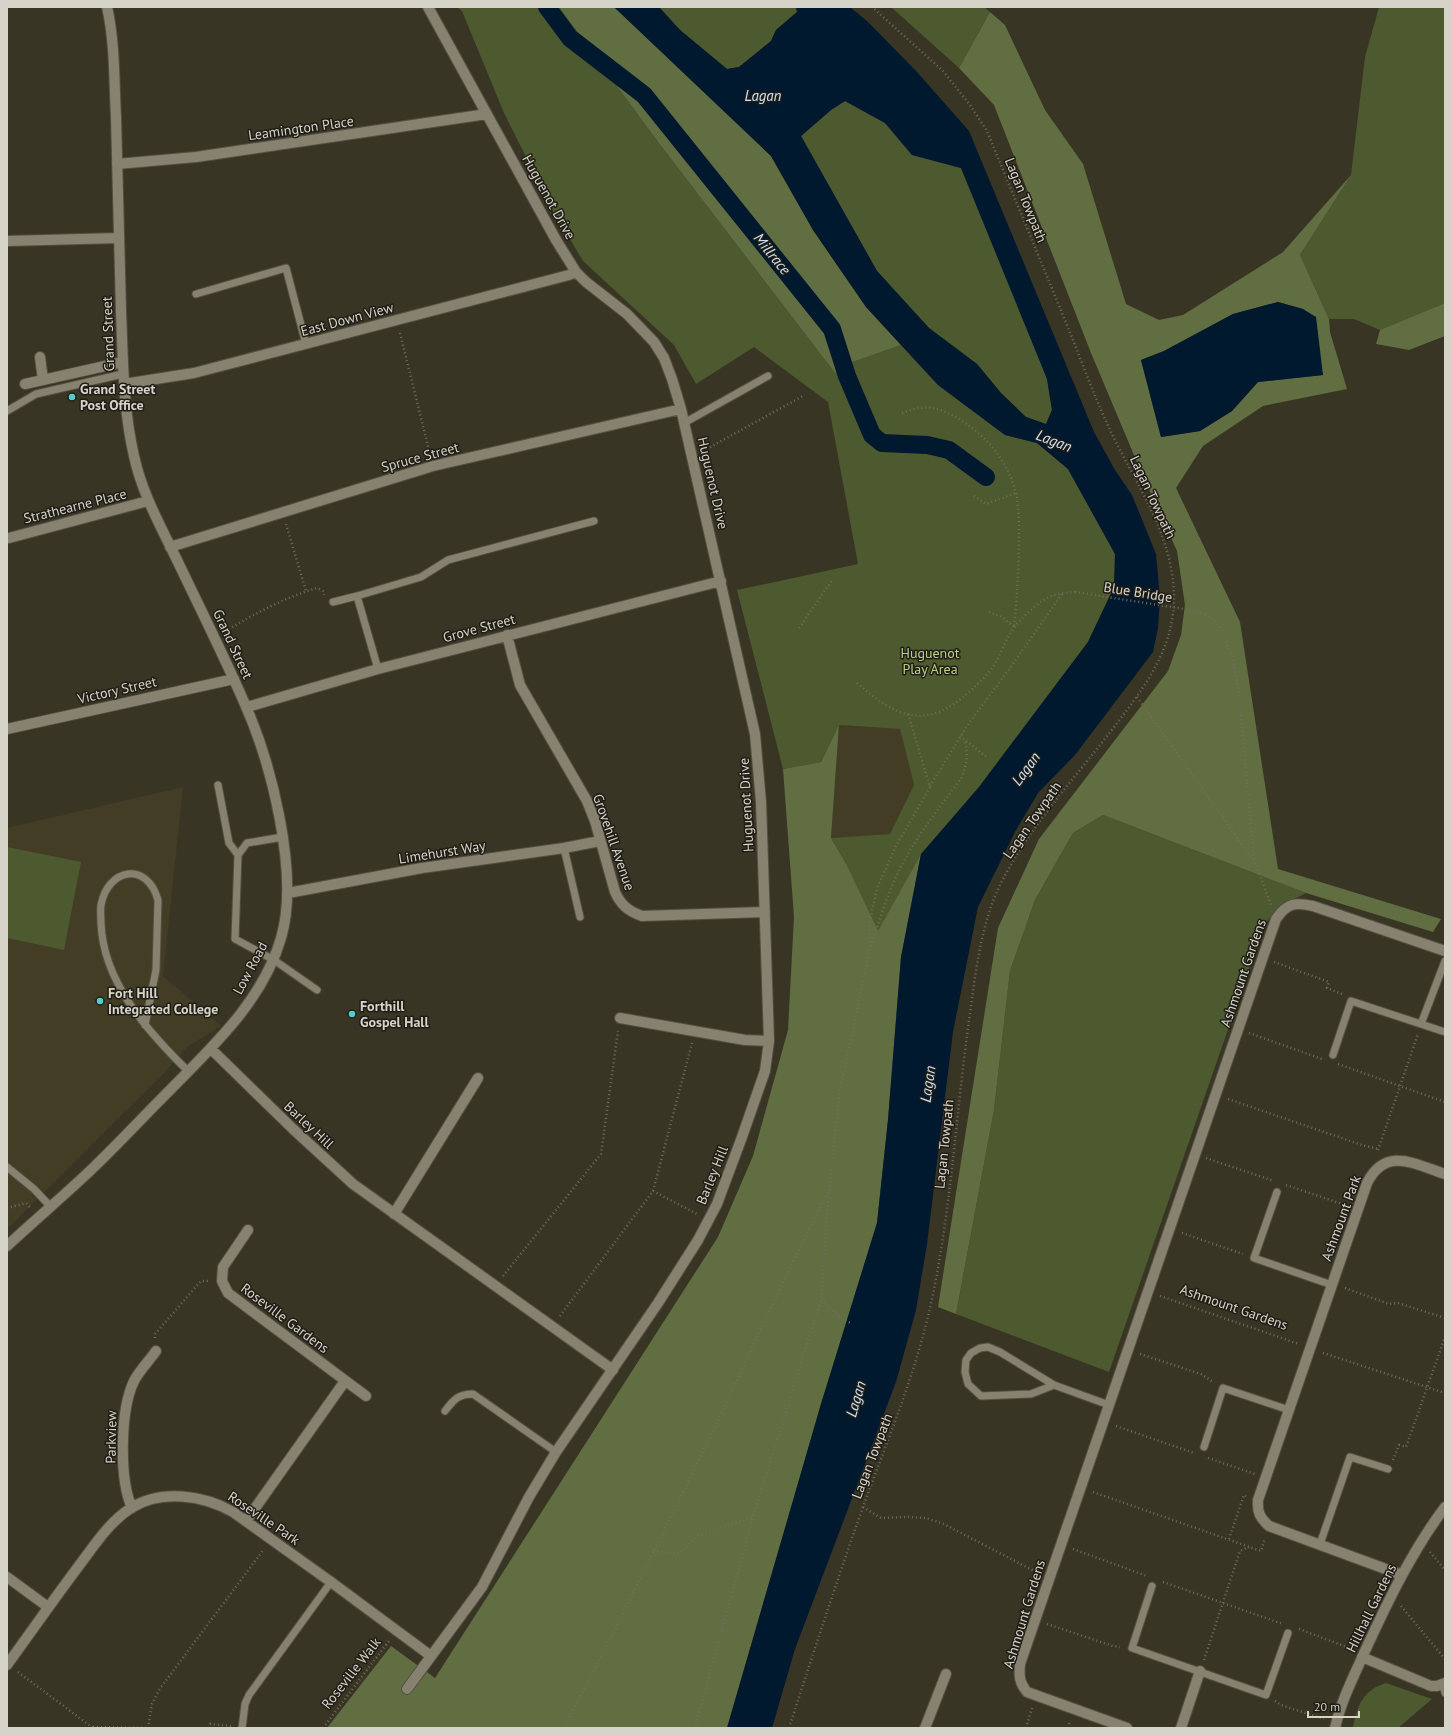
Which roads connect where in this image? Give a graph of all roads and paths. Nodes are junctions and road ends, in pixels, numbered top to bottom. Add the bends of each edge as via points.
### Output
1 (107, 7) edge
2 (428, 7) edge
3 (872, 7) edge
4 (487, 114) junction
5 (117, 164) junction
6 (119, 238) junction
7 (7, 241) edge
8 (576, 272) junction
9 (196, 294) dead end
10 (396, 320) junction
11 (306, 344) junction
12 (40, 357) dead end
13 (123, 362) junction
14 (768, 376) dead end
15 (124, 379) junction
16 (43, 380) junction
17 (25, 384) dead end
18 (802, 396) dead end
19 (681, 409) junction
20 (7, 411) edge
21 (902, 413) dead end
22 (684, 423) junction
23 (692, 457) junction
24 (433, 466) junction
25 (1016, 493) junction
26 (974, 496) dead end
27 (148, 502) junction
28 (282, 512) junction
29 (594, 521) dead end
30 (9, 538) dead end
31 (170, 547) junction
32 (833, 580) dead end
33 (720, 581) junction
34 (306, 591) junction
35 (1062, 594) junction
36 (357, 596) junction
37 (333, 602) joint
38 (989, 612) dead end
39 (1014, 627) junction
40 (799, 628) dead end
41 (507, 635) junction
42 (214, 637) junction
43 (378, 669) junction
44 (234, 679) junction
45 (857, 683) dead end
46 (1137, 697) junction
47 (247, 707) junction
48 (908, 714) junction
49 (7, 729) edge
50 (960, 736) junction
51 (965, 740) junction
52 (988, 758) dead end
53 (218, 785) dead end
54 (930, 787) junction
55 (283, 837) junction
56 (600, 841) junction
57 (564, 848) junction
58 (238, 854) junction
59 (1254, 860) junction
60 (288, 893) junction
61 (765, 912) junction
62 (580, 917) dead end
63 (1276, 919) junction
64 (870, 948) junction
65 (1445, 951) edge
66 (1262, 958) junction
67 (274, 960) junction
68 (1445, 961) edge
69 (317, 990) dead end
70 (1351, 1001) junction
71 (620, 1018) joint
72 (1421, 1024) junction
73 (145, 1025) junction
74 (1238, 1030) junction
75 (695, 1031) junction
76 (1445, 1032) edge
77 (769, 1041) junction
78 (211, 1049) junction
79 (1332, 1058) joint
80 (1324, 1059) dead end
81 (188, 1071) junction
82 (478, 1078) dead end
83 (1399, 1086) junction
84 (1216, 1095) junction
85 (1445, 1102) edge
86 (1378, 1149) junction
87 (1391, 1161) junction
88 (7, 1167) edge
89 (1445, 1174) edge
90 (653, 1191) junction
91 (829, 1191) junction
92 (1277, 1192) dead end
93 (50, 1206) junction
94 (7, 1208) edge
95 (394, 1214) junction
96 (39, 1216) junction
97 (708, 1220) junction
98 (1170, 1229) junction
99 (248, 1230) dead end
100 (7, 1246) edge
101 (1254, 1258) junction
102 (222, 1281) junction
103 (1332, 1285) junction
104 (495, 1286) junction
105 (1148, 1292) junction
106 (821, 1300) junction
107 (1445, 1318) edge
108 (851, 1323) dead end
109 (552, 1327) junction
110 (1445, 1336) edge
111 (1310, 1348) junction
112 (1128, 1350) junction
113 (156, 1351) joint
114 (613, 1370) junction
115 (345, 1381) junction
116 (1054, 1385) junction
117 (1427, 1387) junction
118 (1224, 1388) junction
119 (1445, 1393) edge
120 (366, 1396) dead end
121 (1109, 1405) junction
122 (1289, 1410) junction
123 (445, 1411) dead end
124 (1104, 1422) junction
125 (1204, 1447) dead end
126 (556, 1452) junction
127 (1388, 1470) joint
128 (1266, 1478) junction
129 (1081, 1488) junction
130 (1258, 1500) junction
131 (863, 1507) junction
132 (1445, 1507) edge
133 (132, 1508) junction
134 (753, 1517) junction
135 (246, 1521) junction
136 (1269, 1526) junction
137 (272, 1539) junction
138 (1229, 1539) junction
139 (1420, 1541) junction
140 (1320, 1544) junction
141 (1061, 1545) junction
142 (1249, 1547) junction
143 (653, 1551) junction
144 (1445, 1570) edge
145 (1402, 1575) junction
146 (7, 1577) edge
147 (1049, 1579) junction
148 (1161, 1581) dead end
149 (331, 1582) junction
150 (1153, 1582) joint
151 (1392, 1594) junction
152 (1224, 1603) junction
153 (48, 1607) junction
154 (1035, 1620) junction
155 (397, 1631) junction
156 (1288, 1633) dead end
157 (1132, 1648) junction
158 (431, 1656) junction
159 (1362, 1657) junction
160 (1445, 1660) edge
161 (7, 1665) edge
162 (1200, 1671) junction
163 (946, 1674) dead end
164 (1444, 1687) edge
165 (408, 1689) dead end
166 (1266, 1695) junction
167 (1036, 1696) junction
168 (1336, 1726) edge
169 (242, 1727) edge
170 (93, 1728) edge
171 (209, 1728) edge
172 (323, 1728) edge
173 (564, 1728) edge
174 (695, 1728) edge
175 (789, 1728) edge
176 (925, 1728) edge
177 (1026, 1728) edge
178 (1127, 1728) edge
179 (1181, 1728) edge

1 - 5 street, Grand Street via 110,18
2 - 4 street, Huguenot Drive
3 - 46 path, Lagan Towpath via 943,71 987,130 1111,433 1156,519 1172,570 1174,614 1170,635 1158,664
4 - 5 street, Leamington Place via 196,157
4 - 8 street, Huguenot Drive
5 - 6 street, Grand Street
6 - 7 street
6 - 13 street, Grand Street
8 - 10 street, East Down View
8 - 19 street, Huguenot Drive via 627,314 654,342 664,358
9 - 11 lane via 286,268
10 - 11 street, East Down View
10 - 24 path
11 - 15 street, East Down View via 194,372
12 - 16 street
13 - 15 street, Grand Street
13 - 16 street
14 - 22 lane
15 - 20 lane via 36,394
15 - 27 street, Grand Street via 134,458
16 - 17 street
18 - 23 path
19 - 22 street, Huguenot Drive
19 - 24 street, Spruce Street
21 - 25 path via 928,406 952,414 983,436 996,451
22 - 23 street, Huguenot Drive
23 - 33 street, Huguenot Drive
24 - 28 street, Spruce Street
25 - 26 path via 986,504
25 - 39 path via 1019,512 1019,567
27 - 30 street, Strathearne Place
27 - 31 street, Grand Street
28 - 31 street, Spruce Street
28 - 34 path
29 - 36 lane via 448,560 421,577
31 - 42 street, Grand Street
32 - 40 path
33 - 41 street, Grove Street
33 - 61 street, Huguenot Drive via 755,734 761,802
34 - 37 path via 317,588 323,591 327,604
34 - 42 path via 270,605
35 - 39 path, Blue Bridge via 1040,602
35 - 50 path
35 - 59 path, Blue Bridge, bridge via 1075,592 1197,611 1219,625 1233,659 1239,693
36 - 37 lane
36 - 43 lane
38 - 39 path via 1002,617
39 - 48 path via 992,668 965,695 939,712 920,716
41 - 43 street, Grove Street
41 - 56 street, Grovehill Avenue via 520,685 587,801
42 - 44 street, Grand Street
43 - 47 street, Grove Street
44 - 47 street, Grand Street
44 - 49 street, Victory Street
45 - 48 path via 888,707
46 - 59 path
46 - 131 path, Lagan Towpath via 1032,834 994,900 984,931 975,977 948,1201 933,1294 916,1363
47 - 55 street, Low Road via 272,784
48 - 54 path
50 - 51 path
50 - 54 path
51 - 52 path
51 - 64 path via 968,753 962,776 902,864
53 - 58 lane via 229,843
54 - 64 path via 896,846 877,888 870,921
55 - 58 lane via 247,843
55 - 60 street, Low Road
56 - 57 street, Limehurst Way
56 - 61 street, Grovehill Avenue via 615,892 620,903 630,911 642,916
57 - 60 street, Limehurst Way via 422,868
57 - 62 lane
58 - 67 lane via 235,939
59 - 63 path
60 - 67 street, Low Road via 282,936
61 - 77 street, Huguenot Drive
63 - 65 street, Ashmount Gardens via 1286,907 1301,903
63 - 66 street, Ashmount Gardens
64 - 91 path via 839,1096
66 - 70 path via 1329,982 1327,988 1346,995
66 - 74 street, Ashmount Gardens
67 - 69 lane
67 - 78 street, Low Road via 252,998
68 - 72 lane
70 - 72 lane
70 - 79 lane
71 - 75 street
71 - 104 path via 601,1154
72 - 76 lane
72 - 83 path
73 - 73 lane via 122,992 109,964 101,935 100,906 105,891 112,881 132,873 150,882 158,900 156,970
73 - 81 lane
74 - 80 path
74 - 84 street, Ashmount Gardens
75 - 77 street via 745,1040
75 - 90 path
77 - 97 street, Barley Hill via 765,1071 717,1204
78 - 81 street, Low Road
78 - 95 street, Barley Hill via 353,1184
79 - 83 path
81 - 93 street, Low Road via 92,1169
82 - 95 street
83 - 85 path
83 - 86 path
84 - 86 path via 1362,1146
84 - 98 street, Ashmount Gardens
86 - 87 path
87 - 89 street via 1401,1160
87 - 103 street, Ashmount Park via 1376,1168 1367,1183
88 - 93 lane
90 - 97 path
90 - 109 path
91 - 106 path
91 - 143 path via 750,1350 694,1472
92 - 101 lane
93 - 96 street, Low Road
94 - 96 path via 26,1203
95 - 104 street, Barley Hill
96 - 100 street, Low Road
97 - 114 street, Barley Hill via 698,1240
98 - 101 path
98 - 105 street, Ashmount Gardens
99 - 102 street, Roseville Gardens via 223,1267
101 - 103 lane
102 - 113 path via 201,1281 155,1334
102 - 115 street, Roseville Gardens via 228,1293
103 - 107 path via 1388,1304 1398,1303
103 - 111 street, Ashmount Park
104 - 109 street, Barley Hill
105 - 111 path, Ashmount Gardens
105 - 112 street, Ashmount Gardens
106 - 108 path via 843,1320
106 - 134 path
109 - 114 street, Barley Hill
110 - 117 path
111 - 117 path
111 - 122 street, Ashmount Park
112 - 118 path via 1201,1374
112 - 121 street, Ashmount Gardens
113 - 133 street, Parkview via 134,1380 126,1403 123,1430 125,1489
114 - 126 street, Barley Hill
115 - 120 street, Roseville Gardens
115 - 135 street
116 - 116 lane via 1031,1394 981,1396 968,1384 966,1360 971,1353 988,1347
116 - 121 lane
117 - 119 path
117 - 127 path via 1406,1447 1399,1445
118 - 122 lane
118 - 125 lane
121 - 124 street, Ashmount Gardens
122 - 128 street, Ashmount Park
123 - 126 lane via 455,1398 473,1394
124 - 128 path
124 - 129 street, Ashmount Gardens
126 - 158 street via 529,1497 482,1587
127 - 140 lane via 1350,1457
128 - 130 street, Ashmount Park
129 - 138 path
129 - 141 street, Ashmount Gardens
130 - 136 street via 1257,1511
130 - 138 path via 1244,1495
131 - 147 path via 881,1518 925,1518 942,1523
131 - 175 path, Lagan Towpath
132 - 139 street, Hillhall Gardens
133 - 135 street, Roseville Park via 148,1501 186,1496 220,1504
133 - 153 street, Roseville Park via 106,1531
134 - 143 path via 699,1535 678,1554
134 - 174 path
135 - 137 street, Roseville Park
136 - 140 street
136 - 142 path via 1261,1551
137 - 149 street, Roseville Park
137 - 170 path via 159,1690 152,1704 148,1728
138 - 142 path
139 - 144 path
139 - 145 street, Hillhall Gardens
140 - 145 street
141 - 147 street, Ashmount Gardens
141 - 150 path
142 - 152 path via 1240,1551
143 - 173 path via 610,1641
145 - 151 street, Hillhall Gardens
146 - 153 street
147 - 154 street, Ashmount Gardens
148 - 152 path
149 - 155 street, Roseville Park
149 - 169 lane via 249,1695
150 - 157 lane
151 - 159 street, Hillhall Gardens
151 - 160 path
152 - 162 path
153 - 161 street, Roseville Park
154 - 157 path via 1113,1646
154 - 167 street, Ashmount Gardens via 1018,1676 1027,1692
155 - 158 street, Roseville Park
155 - 172 path, Roseville Walk
156 - 166 lane
157 - 162 lane
158 - 165 street
159 - 164 street via 1431,1686
159 - 168 street, Hillhall Gardens
161 - 170 path
162 - 166 lane
162 - 179 street
163 - 176 street
166 - 168 path via 1282,1705
167 - 177 path
167 - 178 street, Ashmount Gardens
169 - 171 path via 210,1724

